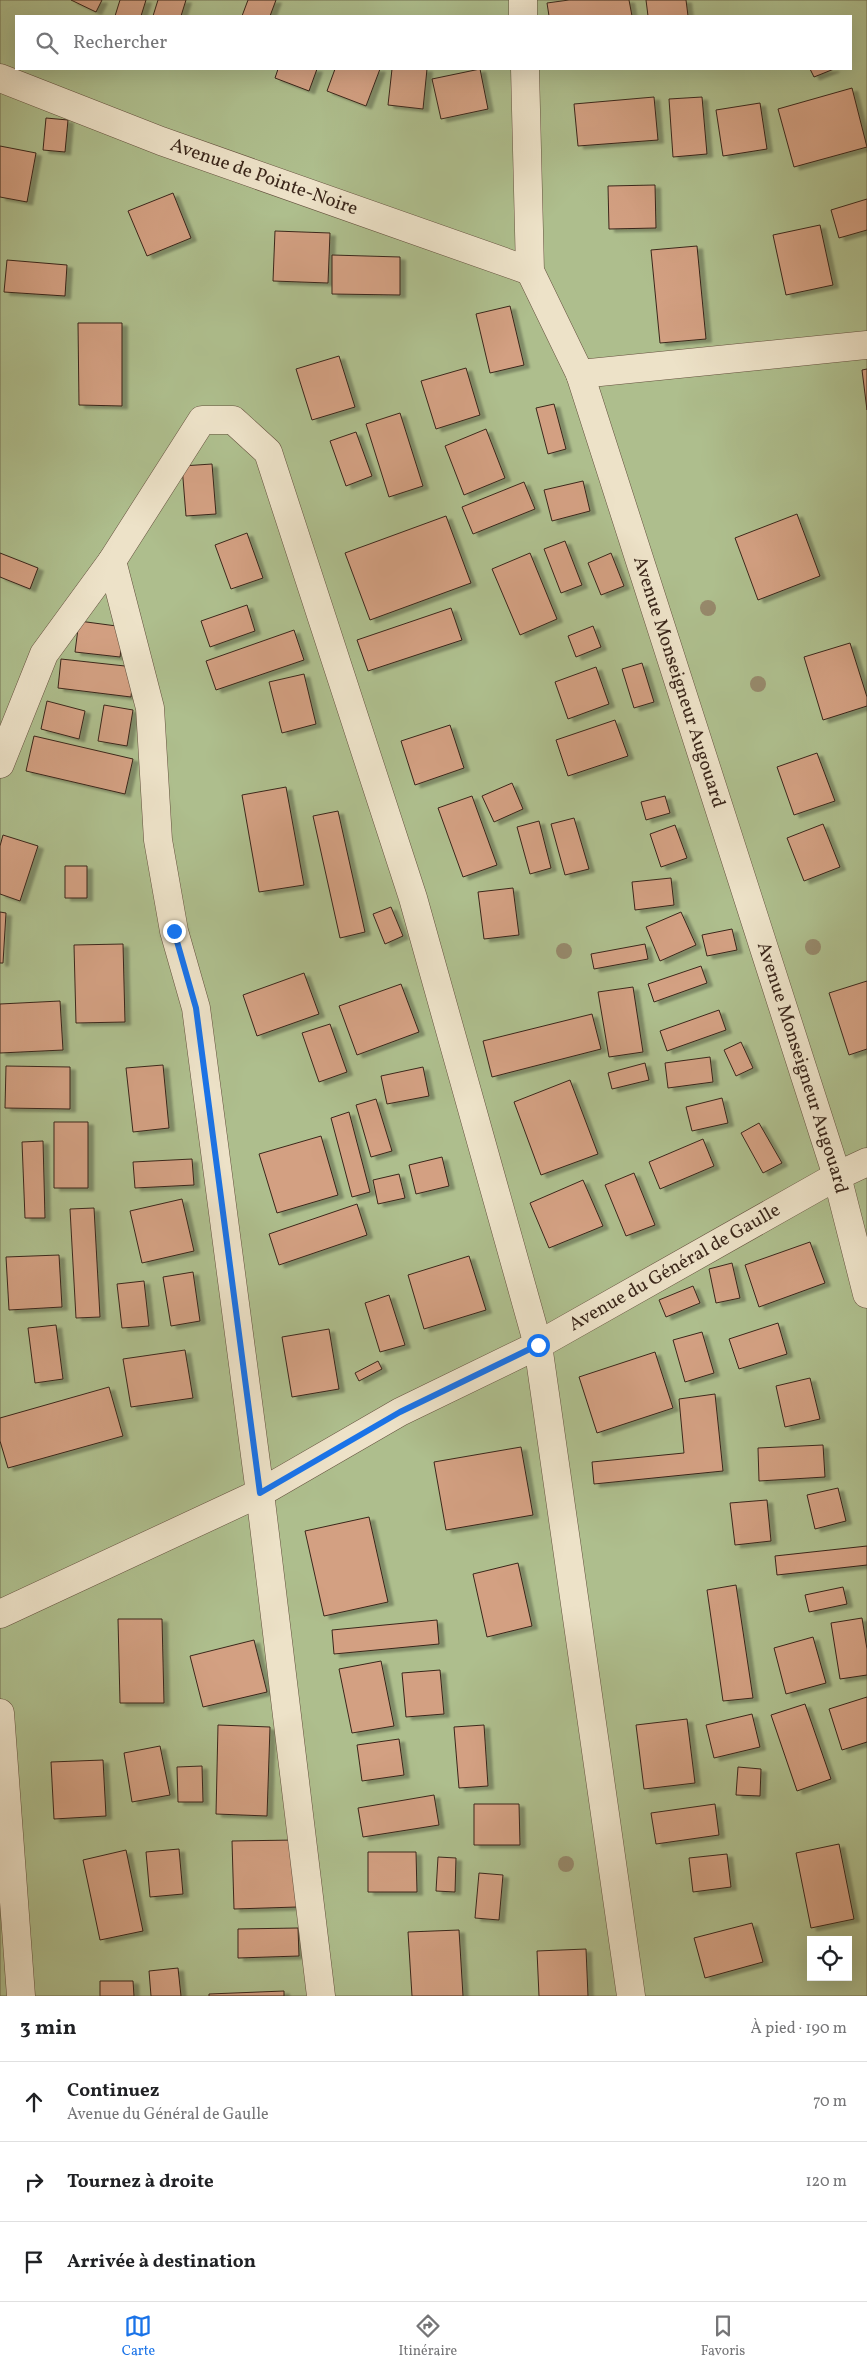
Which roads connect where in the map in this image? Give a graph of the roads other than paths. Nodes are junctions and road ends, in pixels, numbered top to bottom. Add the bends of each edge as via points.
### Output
1 (523, 0) edge
2 (523, 15) edge
3 (524, 70) edge
4 (0, 78) edge
5 (530, 271) junction
6 (867, 345) edge
7 (580, 374) junction
8 (112, 562) junction
9 (0, 764) edge
10 (867, 1162) edge
11 (837, 1176) junction
12 (867, 1294) edge
13 (538, 1345) junction
14 (260, 1493) junction
15 (0, 1614) edge
16 (0, 1713) edge
17 (21, 1996) edge
18 (321, 1996) edge
19 (631, 1996) edge

1 - 2 street
3 - 5 street, Avenue Monseigneur Augouard
4 - 5 street, Avenue de Pointe-Noire via 161,141
5 - 7 street, Avenue Monseigneur Augouard
6 - 7 street
7 - 11 street, Avenue Monseigneur Augouard
8 - 9 street via 44,654
8 - 13 street via 202,420 233,420 268,452 413,898
8 - 14 street via 150,708 158,840 174,931 196,1008
10 - 11 street, Avenue du Général de Gaulle
11 - 12 street, Avenue Monseigneur Augouard
11 - 13 street, Avenue du Général de Gaulle
13 - 14 street, Avenue du Général de Gaulle via 400,1412
13 - 19 street
14 - 15 street, Avenue du Général de Gaulle
14 - 18 street
16 - 17 street

